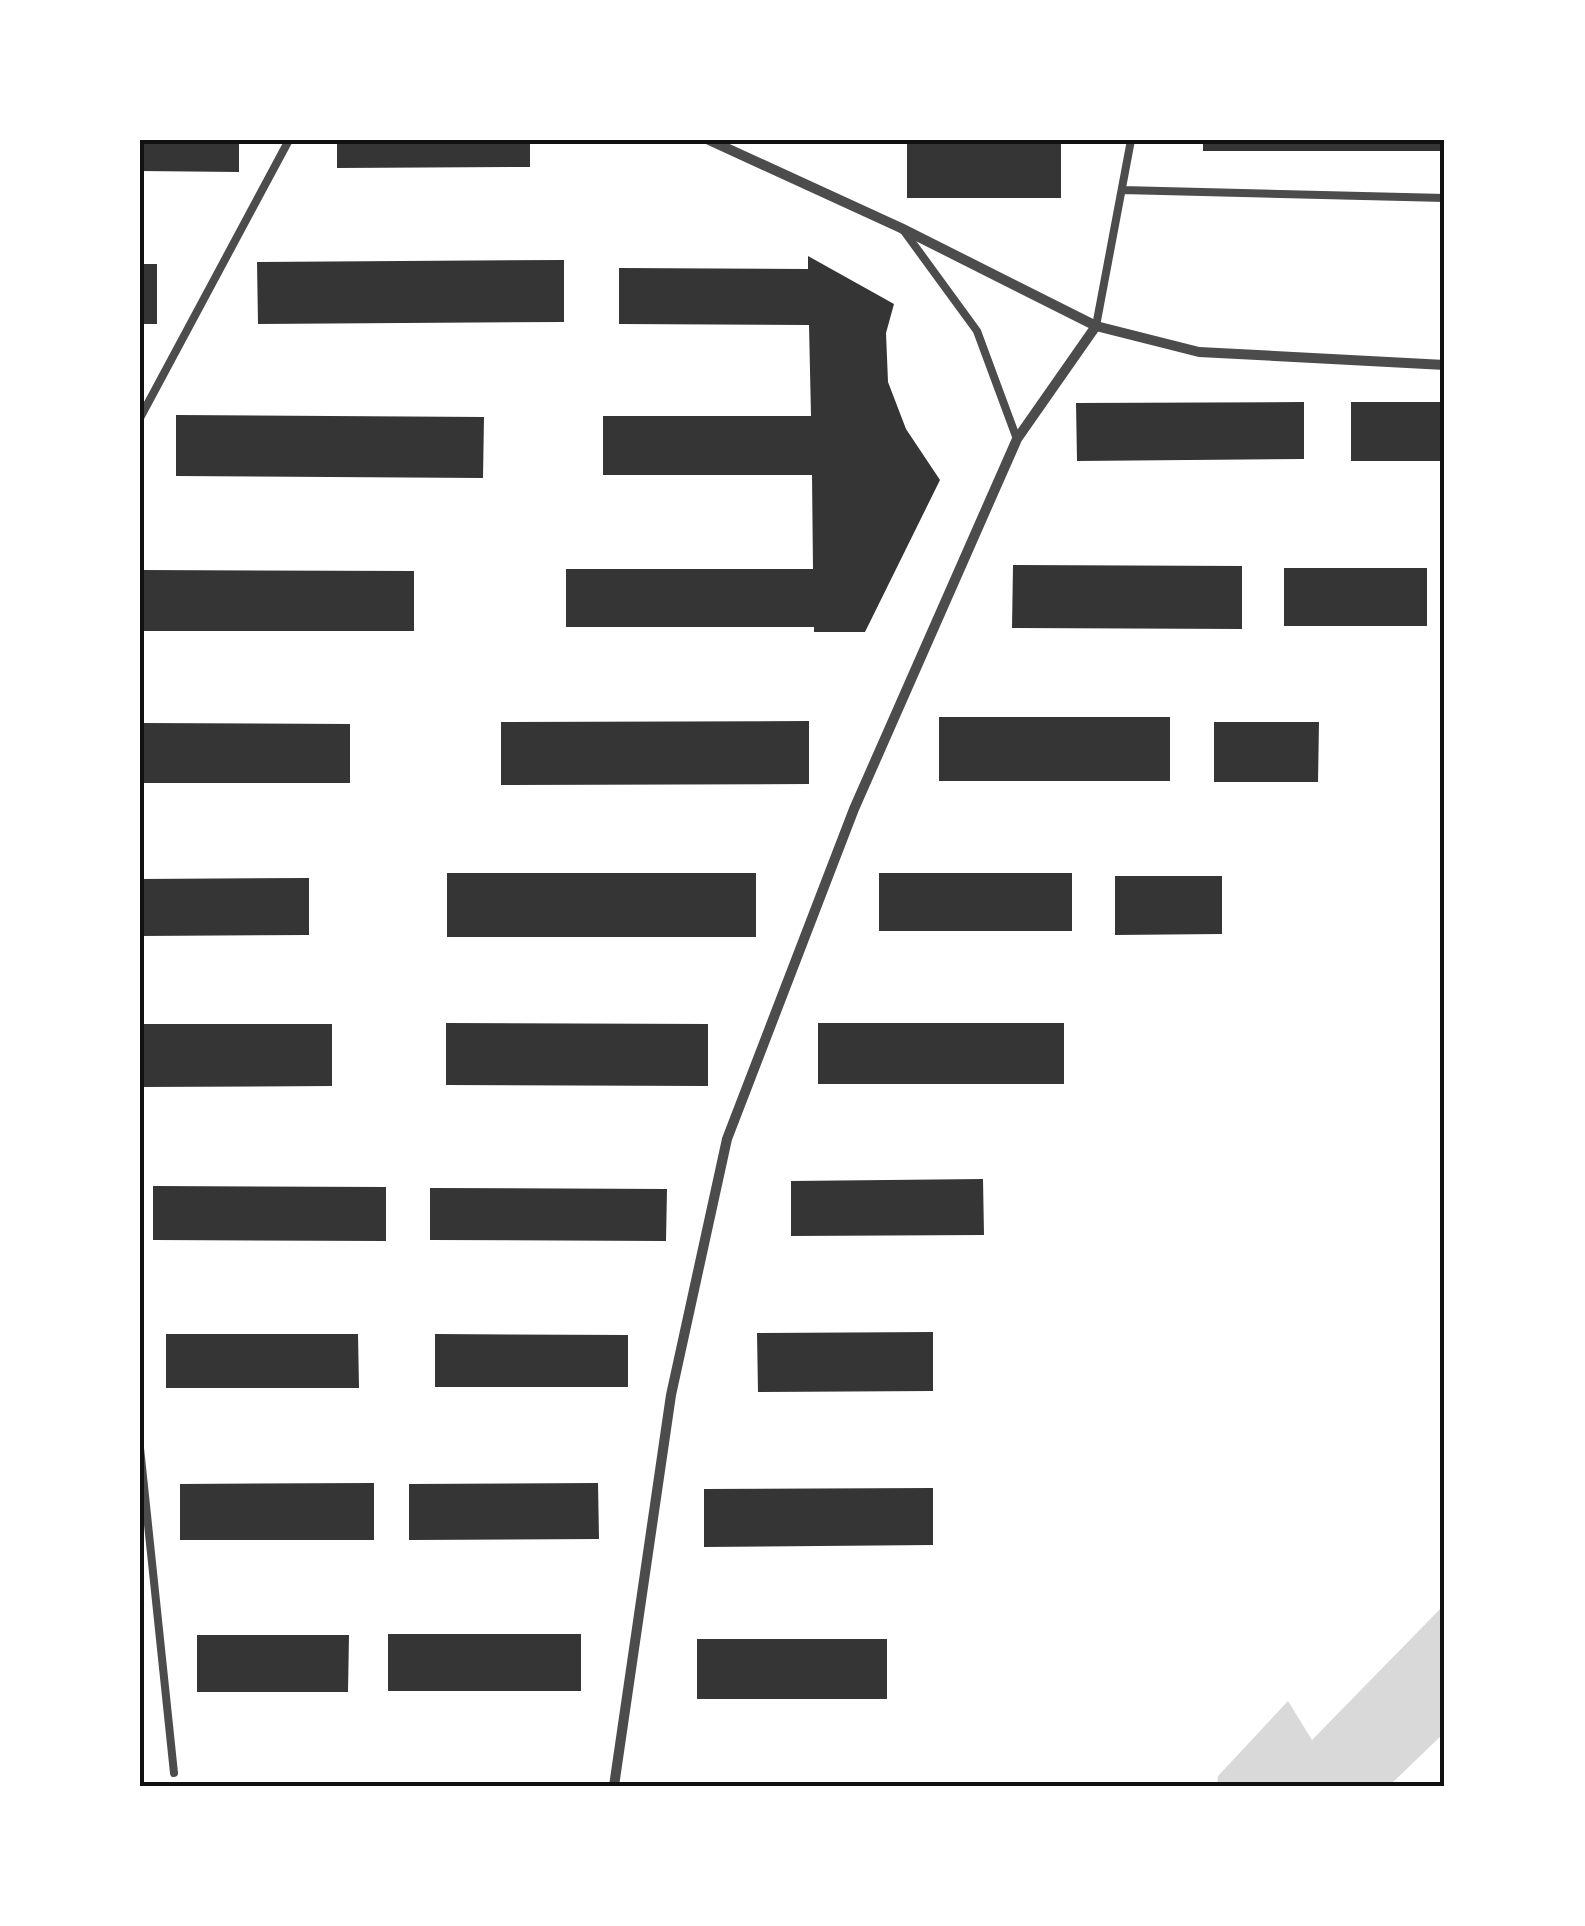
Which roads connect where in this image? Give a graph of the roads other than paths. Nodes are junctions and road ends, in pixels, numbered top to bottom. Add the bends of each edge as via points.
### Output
1 (289, 140) edge
2 (709, 140) edge
3 (1131, 140) edge
4 (1122, 190) junction
5 (1445, 198) edge
6 (901, 228) junction
7 (1096, 326) junction
8 (1445, 365) edge
9 (140, 418) edge
10 (1017, 438) junction
11 (140, 1448) edge
12 (174, 1773) dead end
13 (614, 1786) edge

1 - 9 lane
2 - 6 street
3 - 4 lane
4 - 5 lane
4 - 7 lane
6 - 7 street
6 - 10 lane via 978,332
7 - 8 street via 1199,352
7 - 10 street
10 - 13 street via 854,809 727,1139 670,1395
11 - 12 lane

